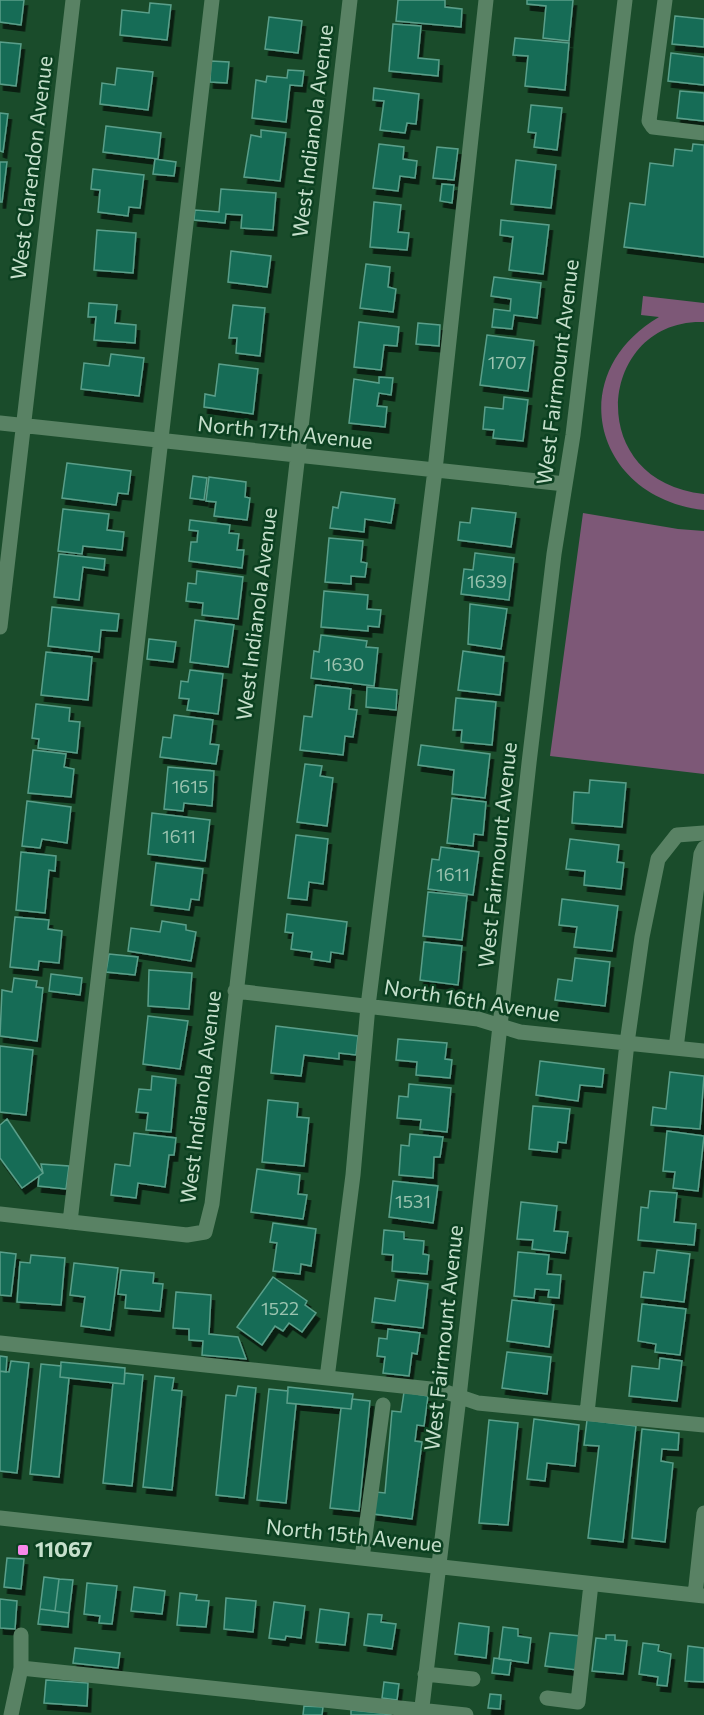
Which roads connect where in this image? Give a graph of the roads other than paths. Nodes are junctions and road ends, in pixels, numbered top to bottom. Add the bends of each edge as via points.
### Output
1 (74, 0) edge
2 (212, 0) edge
3 (350, 0) edge
4 (486, 0) edge
5 (626, 0) edge
6 (665, 0) edge
7 (704, 133) edge
8 (0, 423) edge
9 (22, 425) junction
10 (161, 440) junction
11 (297, 457) junction
12 (435, 470) junction
13 (565, 484) junction
14 (0, 627) edge
15 (704, 833) edge
16 (704, 848) edge
17 (235, 991) junction
18 (368, 1006) junction
19 (500, 1026) junction
20 (627, 1042) junction
21 (676, 1048) junction
22 (704, 1051) edge
23 (0, 1215) edge
24 (70, 1222) junction
25 (0, 1343) edge
26 (327, 1378) junction
27 (459, 1396) junction
28 (383, 1405) dead end
29 (587, 1413) junction
30 (704, 1425) edge
31 (704, 1513) edge
32 (0, 1518) edge
33 (362, 1558) junction
34 (438, 1566) junction
35 (591, 1584) junction
36 (699, 1596) edge
37 (21, 1635) dead end
38 (21, 1668) junction
39 (425, 1674) junction
40 (473, 1679) dead end
41 (547, 1698) dead end
42 (421, 1713) edge
43 (11, 1715) edge
44 (466, 1715) edge

1 - 9 street, West Clarendon Avenue
2 - 10 street
3 - 11 street, West Indianola Avenue
4 - 12 street
5 - 13 street, West Fairmount Avenue
6 - 7 street via 649,121 653,127
8 - 9 street, North 17th Avenue
9 - 10 street, North 17th Avenue
9 - 14 street, West Clarendon Avenue
10 - 11 street, North 17th Avenue
10 - 24 street
11 - 12 street, North 17th Avenue
11 - 17 street, West Indianola Avenue
12 - 13 street, North 17th Avenue
12 - 18 street
13 - 19 street, West Fairmount Avenue via 549,589
15 - 20 street via 676,835 658,859
16 - 21 street
17 - 18 street, North 16th Avenue
17 - 24 street, West Indianola Avenue via 212,1204 205,1232 187,1235
18 - 19 street, North 16th Avenue via 478,1018
18 - 26 street via 353,1175
19 - 20 street, North 16th Avenue via 520,1032
19 - 27 street, West Fairmount Avenue
20 - 21 street, North 16th Avenue
20 - 29 street
21 - 22 street, North 16th Avenue
23 - 24 street
25 - 26 street
26 - 27 street via 440,1390
27 - 29 street via 478,1403
27 - 34 street, West Fairmount Avenue
28 - 33 street
29 - 30 street
31 - 36 street
32 - 33 street, North 15th Avenue
33 - 34 street, North 15th Avenue
34 - 35 street, North 15th Avenue
34 - 39 street, West Fairmount Avenue
35 - 36 street, North 15th Avenue
35 - 41 street via 578,1702
37 - 38 street
38 - 42 street
38 - 43 street
39 - 40 street
39 - 42 street, West Fairmount Avenue
42 - 44 street

